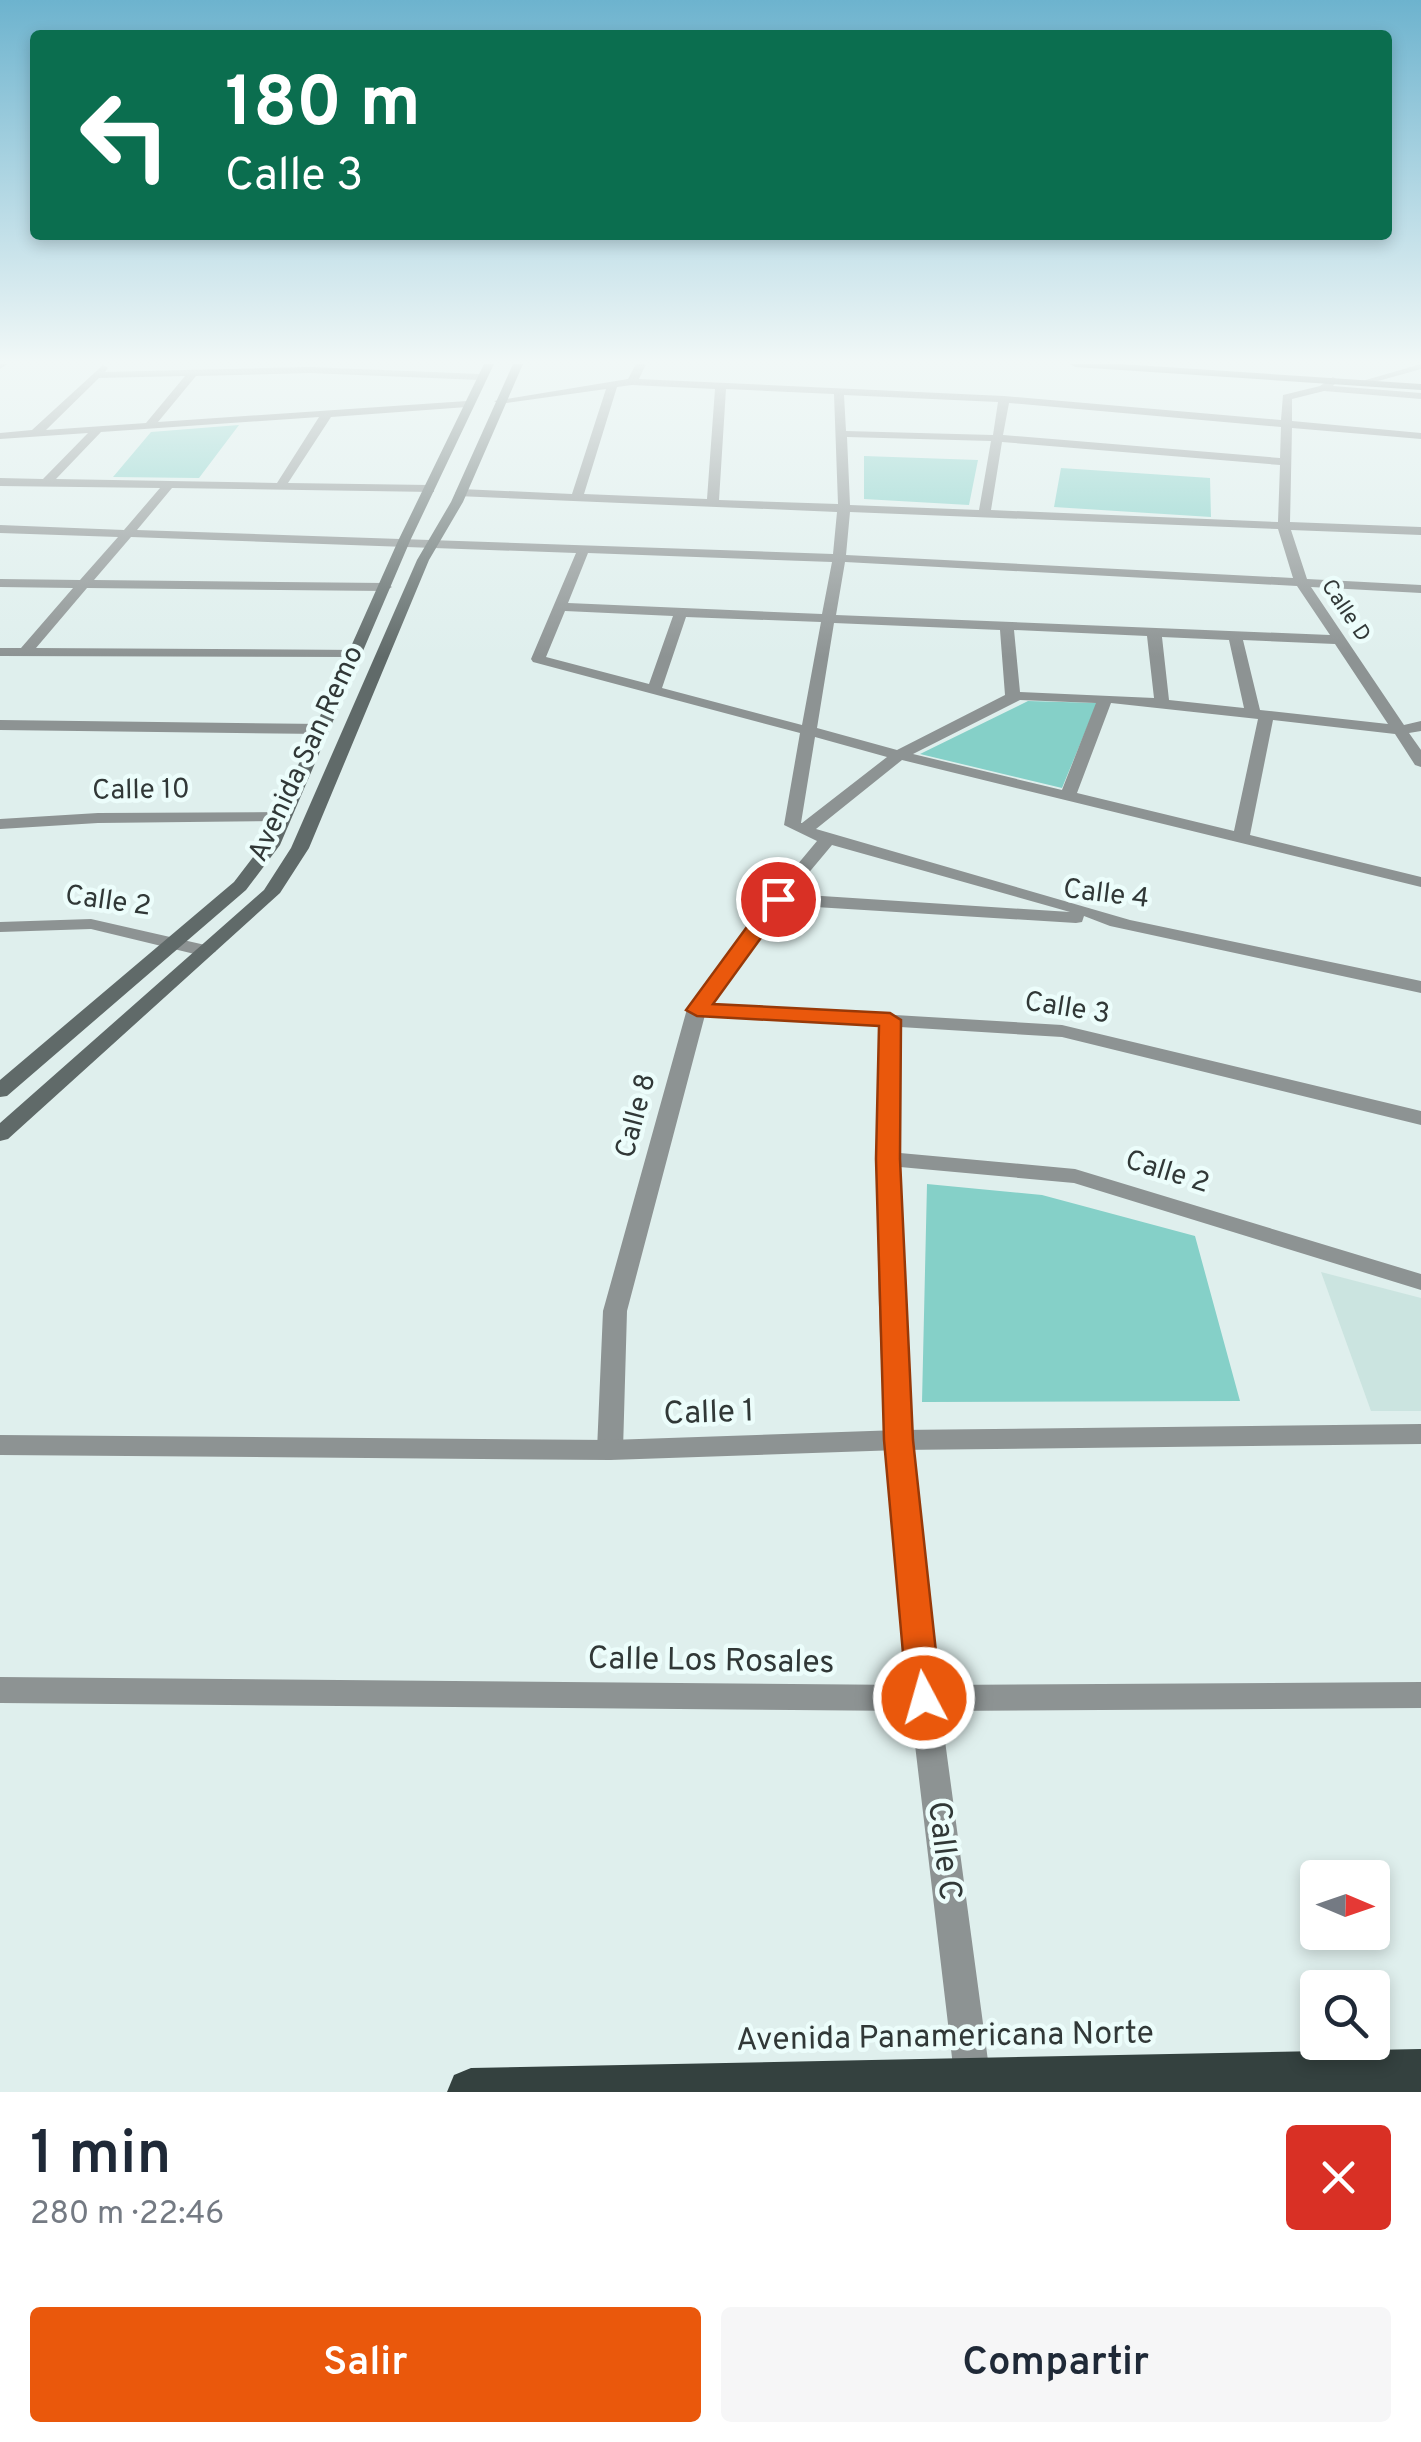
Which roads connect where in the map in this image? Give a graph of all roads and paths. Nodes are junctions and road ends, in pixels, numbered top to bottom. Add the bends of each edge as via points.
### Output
1 (67, 462) edge
2 (296, 462) edge
3 (442, 462) edge
4 (474, 462) edge
5 (588, 462) edge
6 (716, 462) edge
7 (843, 462) edge
8 (993, 462) edge
9 (1281, 462) edge
10 (1285, 462) joint
11 (0, 482) edge
12 (47, 482) junction
13 (168, 485) junction
14 (280, 487) junction
15 (430, 489) junction
16 (461, 493) junction
17 (577, 497) junction
18 (713, 501) junction
19 (844, 506) junction
20 (985, 512) junction
21 (1284, 527) junction
22 (0, 529) edge
23 (1421, 531) edge
24 (127, 533) junction
25 (404, 541) junction
26 (432, 542) junction
27 (584, 548) junction
28 (838, 558) junction
29 (1302, 582) junction
30 (0, 584) edge
31 (83, 584) junction
32 (385, 587) junction
33 (1421, 588) edge
34 (558, 607) junction
35 (681, 612) junction
36 (827, 618) junction
37 (1007, 626) junction
38 (1154, 632) junction
39 (1236, 635) junction
40 (1339, 640) junction
41 (0, 652) edge
42 (25, 652) junction
43 (355, 654) junction
44 (654, 690) junction
45 (1013, 698) junction
46 (1106, 698) junction
47 (1162, 704) junction
48 (1260, 715) junction
49 (0, 724) edge
50 (1421, 726) edge
51 (324, 729) junction
52 (1401, 730) junction
53 (808, 731) junction
54 (899, 754) junction
55 (1421, 762) edge
56 (1068, 796) junction
57 (284, 816) junction
58 (0, 824) edge
59 (804, 830) junction
60 (828, 839) junction
61 (1241, 839) junction
62 (1421, 882) edge
63 (778, 899) junction
64 (1122, 922) junction
65 (0, 927) edge
66 (173, 942) junction
67 (207, 951) junction
68 (1421, 987) edge
69 (697, 1010) junction
70 (890, 1020) junction
71 (0, 1091) edge
72 (1421, 1118) edge
73 (0, 1134) edge
74 (888, 1159) junction
75 (1421, 1282) edge
76 (1421, 1434) edge
77 (898, 1440) junction
78 (0, 1444) edge
79 (610, 1450) junction
80 (0, 1690) edge
81 (1421, 1696) edge
82 (924, 1698) junction
83 (1421, 2074) edge
84 (973, 2083) junction
85 (472, 2092) edge

1 - 12 street
2 - 14 street
3 - 15 main road, Avenida San Remo
4 - 16 main road, Avenida San Remo
5 - 17 street
6 - 18 street
7 - 19 street
8 - 20 street
9 - 10 street
10 - 21 street, Calle D
11 - 12 street
12 - 13 street
13 - 14 street
13 - 24 street
14 - 15 street
15 - 25 main road, Avenida San Remo
16 - 17 street
16 - 26 main road, Avenida San Remo
17 - 18 street
18 - 19 street
19 - 20 street
19 - 28 street
20 - 21 street
21 - 23 street
21 - 29 street, Calle D
22 - 24 street
24 - 25 street
24 - 31 street
25 - 26 street
25 - 32 main road, Avenida San Remo
26 - 27 street
26 - 67 main road, Avenida San Remo via 287,873
27 - 28 street
27 - 34 street
28 - 29 street
28 - 36 street
29 - 33 street
29 - 40 street, Calle D
30 - 31 street
31 - 32 street
31 - 42 street
32 - 43 main road, Avenida San Remo
34 - 35 street
34 - 44 street via 538,659
35 - 36 street
35 - 44 street
36 - 37 street
36 - 53 street
37 - 38 street
37 - 45 street
38 - 39 street
38 - 47 street
39 - 40 street
39 - 48 street
40 - 52 street, Calle D
41 - 42 street
42 - 43 street
43 - 51 main road, Avenida San Remo
44 - 53 street
45 - 46 street
45 - 54 street
46 - 47 street
46 - 56 street
47 - 48 street
48 - 52 street
48 - 61 street
49 - 51 street
50 - 52 street
51 - 57 main road, Avenida San Remo
52 - 55 street, Calle D
53 - 54 street
53 - 59 street via 792,825
54 - 56 street
54 - 59 street
56 - 61 street
57 - 58 street, Calle 10
57 - 66 main road, Avenida San Remo via 256,868
59 - 60 street
60 - 63 street, Calle 8
60 - 64 street
61 - 62 street
63 - 64 street, Calle 4
63 - 69 street, Calle 8
64 - 68 street, Calle 4
65 - 66 street, Calle 2 via 91,924
66 - 67 street, Calle 2
66 - 71 main road, Avenida San Remo
67 - 73 main road, Avenida San Remo
69 - 70 street, Calle 3
69 - 79 street, Calle 8 via 614,1310
70 - 72 street, Calle 3 via 1062,1031
70 - 74 street, Calle C
74 - 75 street, Calle 2 via 1075,1176
74 - 77 street, Calle C
76 - 77 street, Calle 1
77 - 79 street, Calle 1
77 - 82 street, Calle C
78 - 79 street, Calle 1
80 - 82 street, Calle Los Rosales
81 - 82 street, Calle Los Rosales
82 - 84 street, Calle C
83 - 84 highway, Avenida Panamericana Norte
84 - 85 highway, Avenida Panamericana Norte

